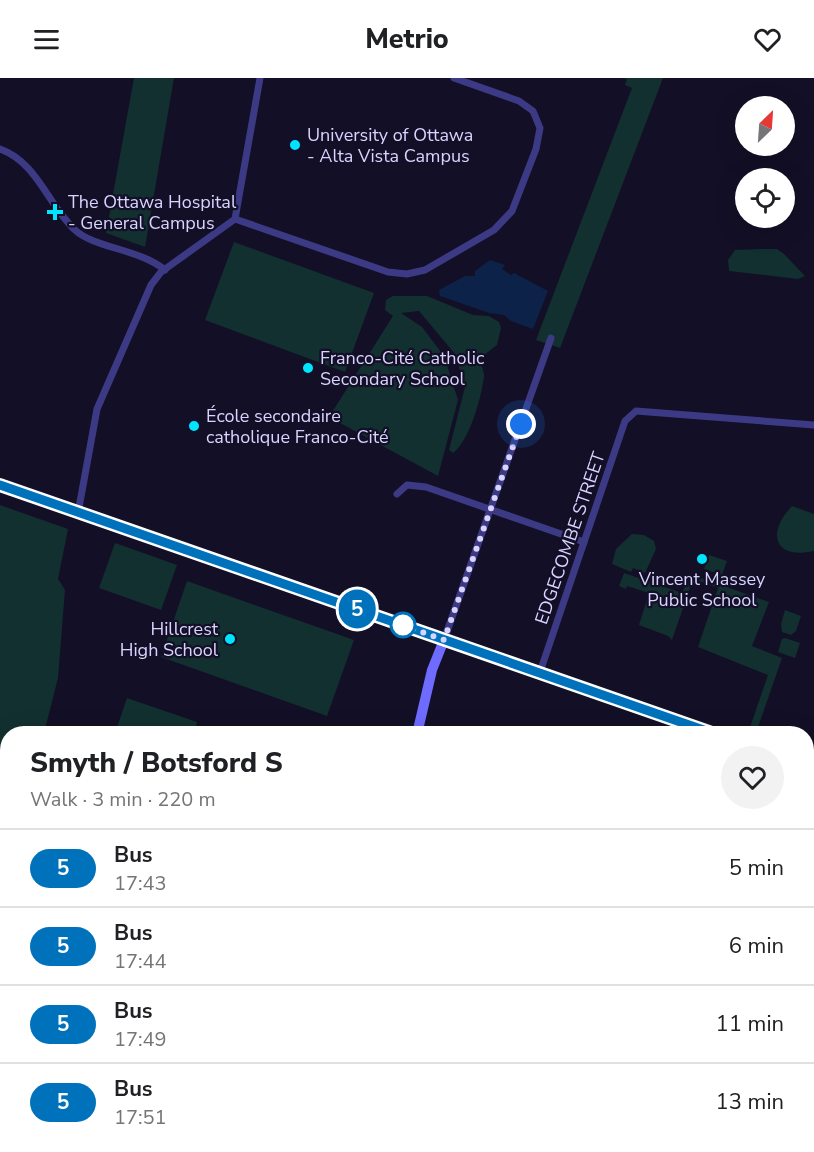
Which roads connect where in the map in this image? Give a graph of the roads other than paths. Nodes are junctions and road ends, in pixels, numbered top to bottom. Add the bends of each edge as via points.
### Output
1 (260, 78) edge
2 (454, 78) edge
3 (0, 149) edge
4 (235, 219) junction
5 (165, 270) junction
6 (551, 338) dead end
7 (814, 425) edge
8 (0, 485) edge
9 (397, 494) dead end
10 (491, 510) junction
11 (78, 513) junction
12 (584, 542) junction
13 (444, 640) junction
14 (540, 672) junction
15 (419, 726) edge
16 (692, 726) edge

1 - 4 street
2 - 4 street via 519,101 538,120 540,136 512,211 490,234 426,270 407,274 388,272
3 - 5 street via 20,159 76,231 153,260
4 - 5 street
5 - 11 street via 151,285 97,409
6 - 10 street
7 - 12 street, EDGECOMBE STREET via 636,411 630,414
8 - 11 main road
9 - 10 street via 407,485 417,485
10 - 12 street
10 - 13 street
11 - 13 main road
12 - 14 street, EDGECOMBE STREET
13 - 14 main road
13 - 15 main road via 432,670
14 - 16 main road

